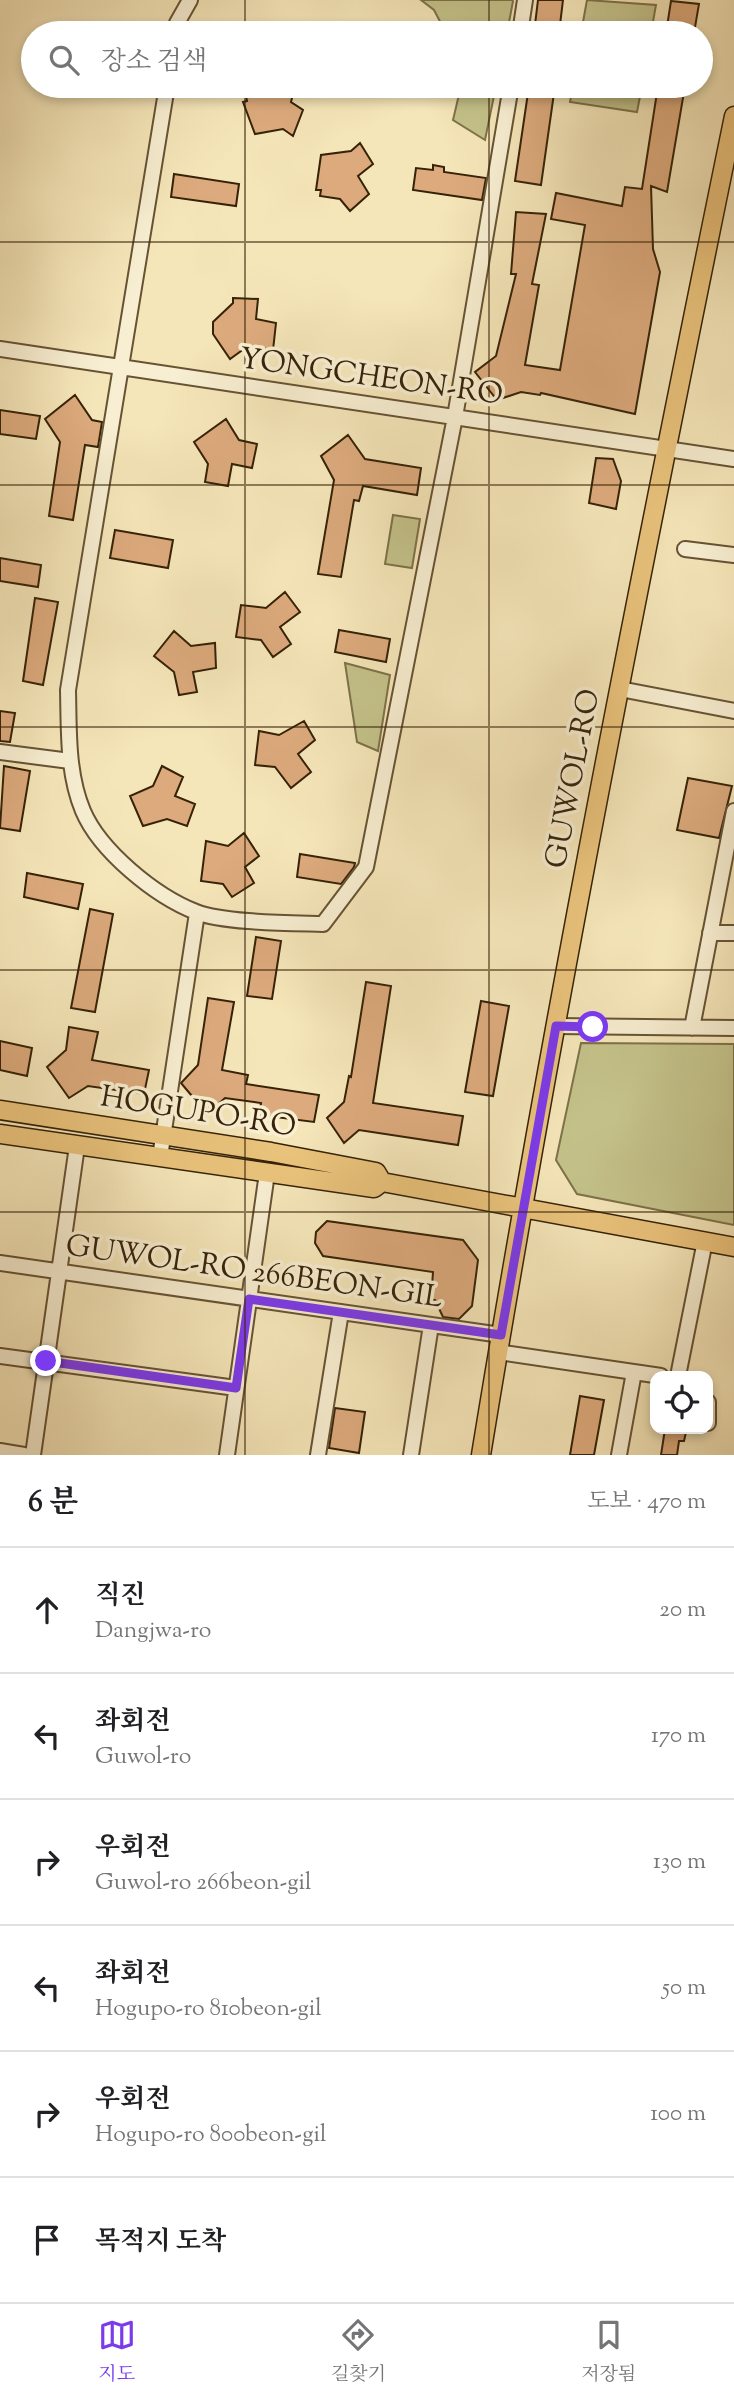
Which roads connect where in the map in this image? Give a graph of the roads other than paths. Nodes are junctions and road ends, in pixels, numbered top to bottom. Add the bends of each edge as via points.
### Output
1 (190, 0) edge
2 (525, 0) edge
3 (181, 21) edge
4 (522, 21) edge
5 (165, 98) edge
6 (509, 98) edge
7 (734, 116) edge
8 (0, 349) edge
9 (120, 367) junction
10 (455, 417) junction
11 (666, 448) junction
12 (734, 459) edge
13 (685, 549) dead end
14 (734, 555) edge
15 (620, 689) junction
16 (734, 711) edge
17 (0, 752) edge
18 (70, 761) junction
19 (734, 811) edge
20 (731, 844) edge
21 (197, 913) junction
22 (710, 933) junction
23 (734, 933) edge
24 (556, 1026) junction
25 (692, 1028) junction
26 (734, 1028) edge
27 (0, 1111) edge
28 (0, 1133) edge
29 (164, 1136) junction
30 (77, 1146) junction
31 (160, 1157) junction
32 (267, 1173) junction
33 (382, 1182) junction
34 (522, 1205) junction
35 (705, 1241) junction
36 (734, 1247) edge
37 (0, 1249) edge
38 (4, 1263) edge
39 (59, 1271) junction
40 (249, 1299) junction
41 (341, 1312) junction
42 (431, 1325) junction
43 (499, 1344) junction
44 (0, 1356) edge
45 (46, 1361) junction
46 (679, 1371) edge
47 (634, 1372) junction
48 (650, 1374) edge
49 (236, 1388) junction
50 (0, 1451) edge
51 (24, 1455) edge
52 (33, 1455) edge
53 (227, 1455) edge
54 (318, 1455) edge
55 (411, 1455) edge
56 (481, 1455) edge
57 (619, 1455) edge

1 - 3 street
2 - 4 street
5 - 9 street
6 - 10 street
7 - 11 main road, GUWOL-RO
8 - 9 street, YONGCHEON-RO
9 - 10 street, YONGCHEON-RO
9 - 18 street via 68,690
10 - 11 street, YONGCHEON-RO
10 - 21 street via 366,867 323,924 269,923
11 - 12 street, YONGCHEON-RO
11 - 15 main road, GUWOL-RO
13 - 14 street
15 - 16 street
15 - 24 main road, GUWOL-RO
17 - 18 street
18 - 21 street via 83,811 113,854 151,887
19 - 20 street
20 - 22 street
21 - 29 street
22 - 23 street
22 - 25 street
24 - 25 street
24 - 34 main road, GUWOL-RO
25 - 26 street
27 - 29 main road, HOGUPO-RO
28 - 30 main road, HOGUPO-RO
29 - 31 street
29 - 33 main road, HOGUPO-RO via 376,1172
30 - 31 main road, HOGUPO-RO
30 - 39 street
31 - 32 main road, HOGUPO-RO
32 - 33 main road, HOGUPO-RO via 374,1188
32 - 40 street
33 - 34 main road, HOGUPO-RO
34 - 35 main road, HOGUPO-RO
34 - 43 main road, GUWOL-RO
35 - 36 main road, HOGUPO-RO
35 - 46 street
37 - 38 street
38 - 39 street, GUWOL-RO 266BEON-GIL
39 - 40 street, GUWOL-RO 266BEON-GIL
39 - 45 street
40 - 41 street, GUWOL-RO 266BEON-GIL
40 - 49 street
41 - 42 street, GUWOL-RO 266BEON-GIL
41 - 54 street
42 - 43 street, GUWOL-RO 266BEON-GIL
42 - 55 street
43 - 47 street, GUWOL-RO 266BEON-GIL
43 - 56 main road, GUWOL-RO
44 - 45 street
45 - 49 street
45 - 52 street
47 - 48 street, GUWOL-RO 266BEON-GIL
47 - 57 street
49 - 53 street
50 - 51 street

